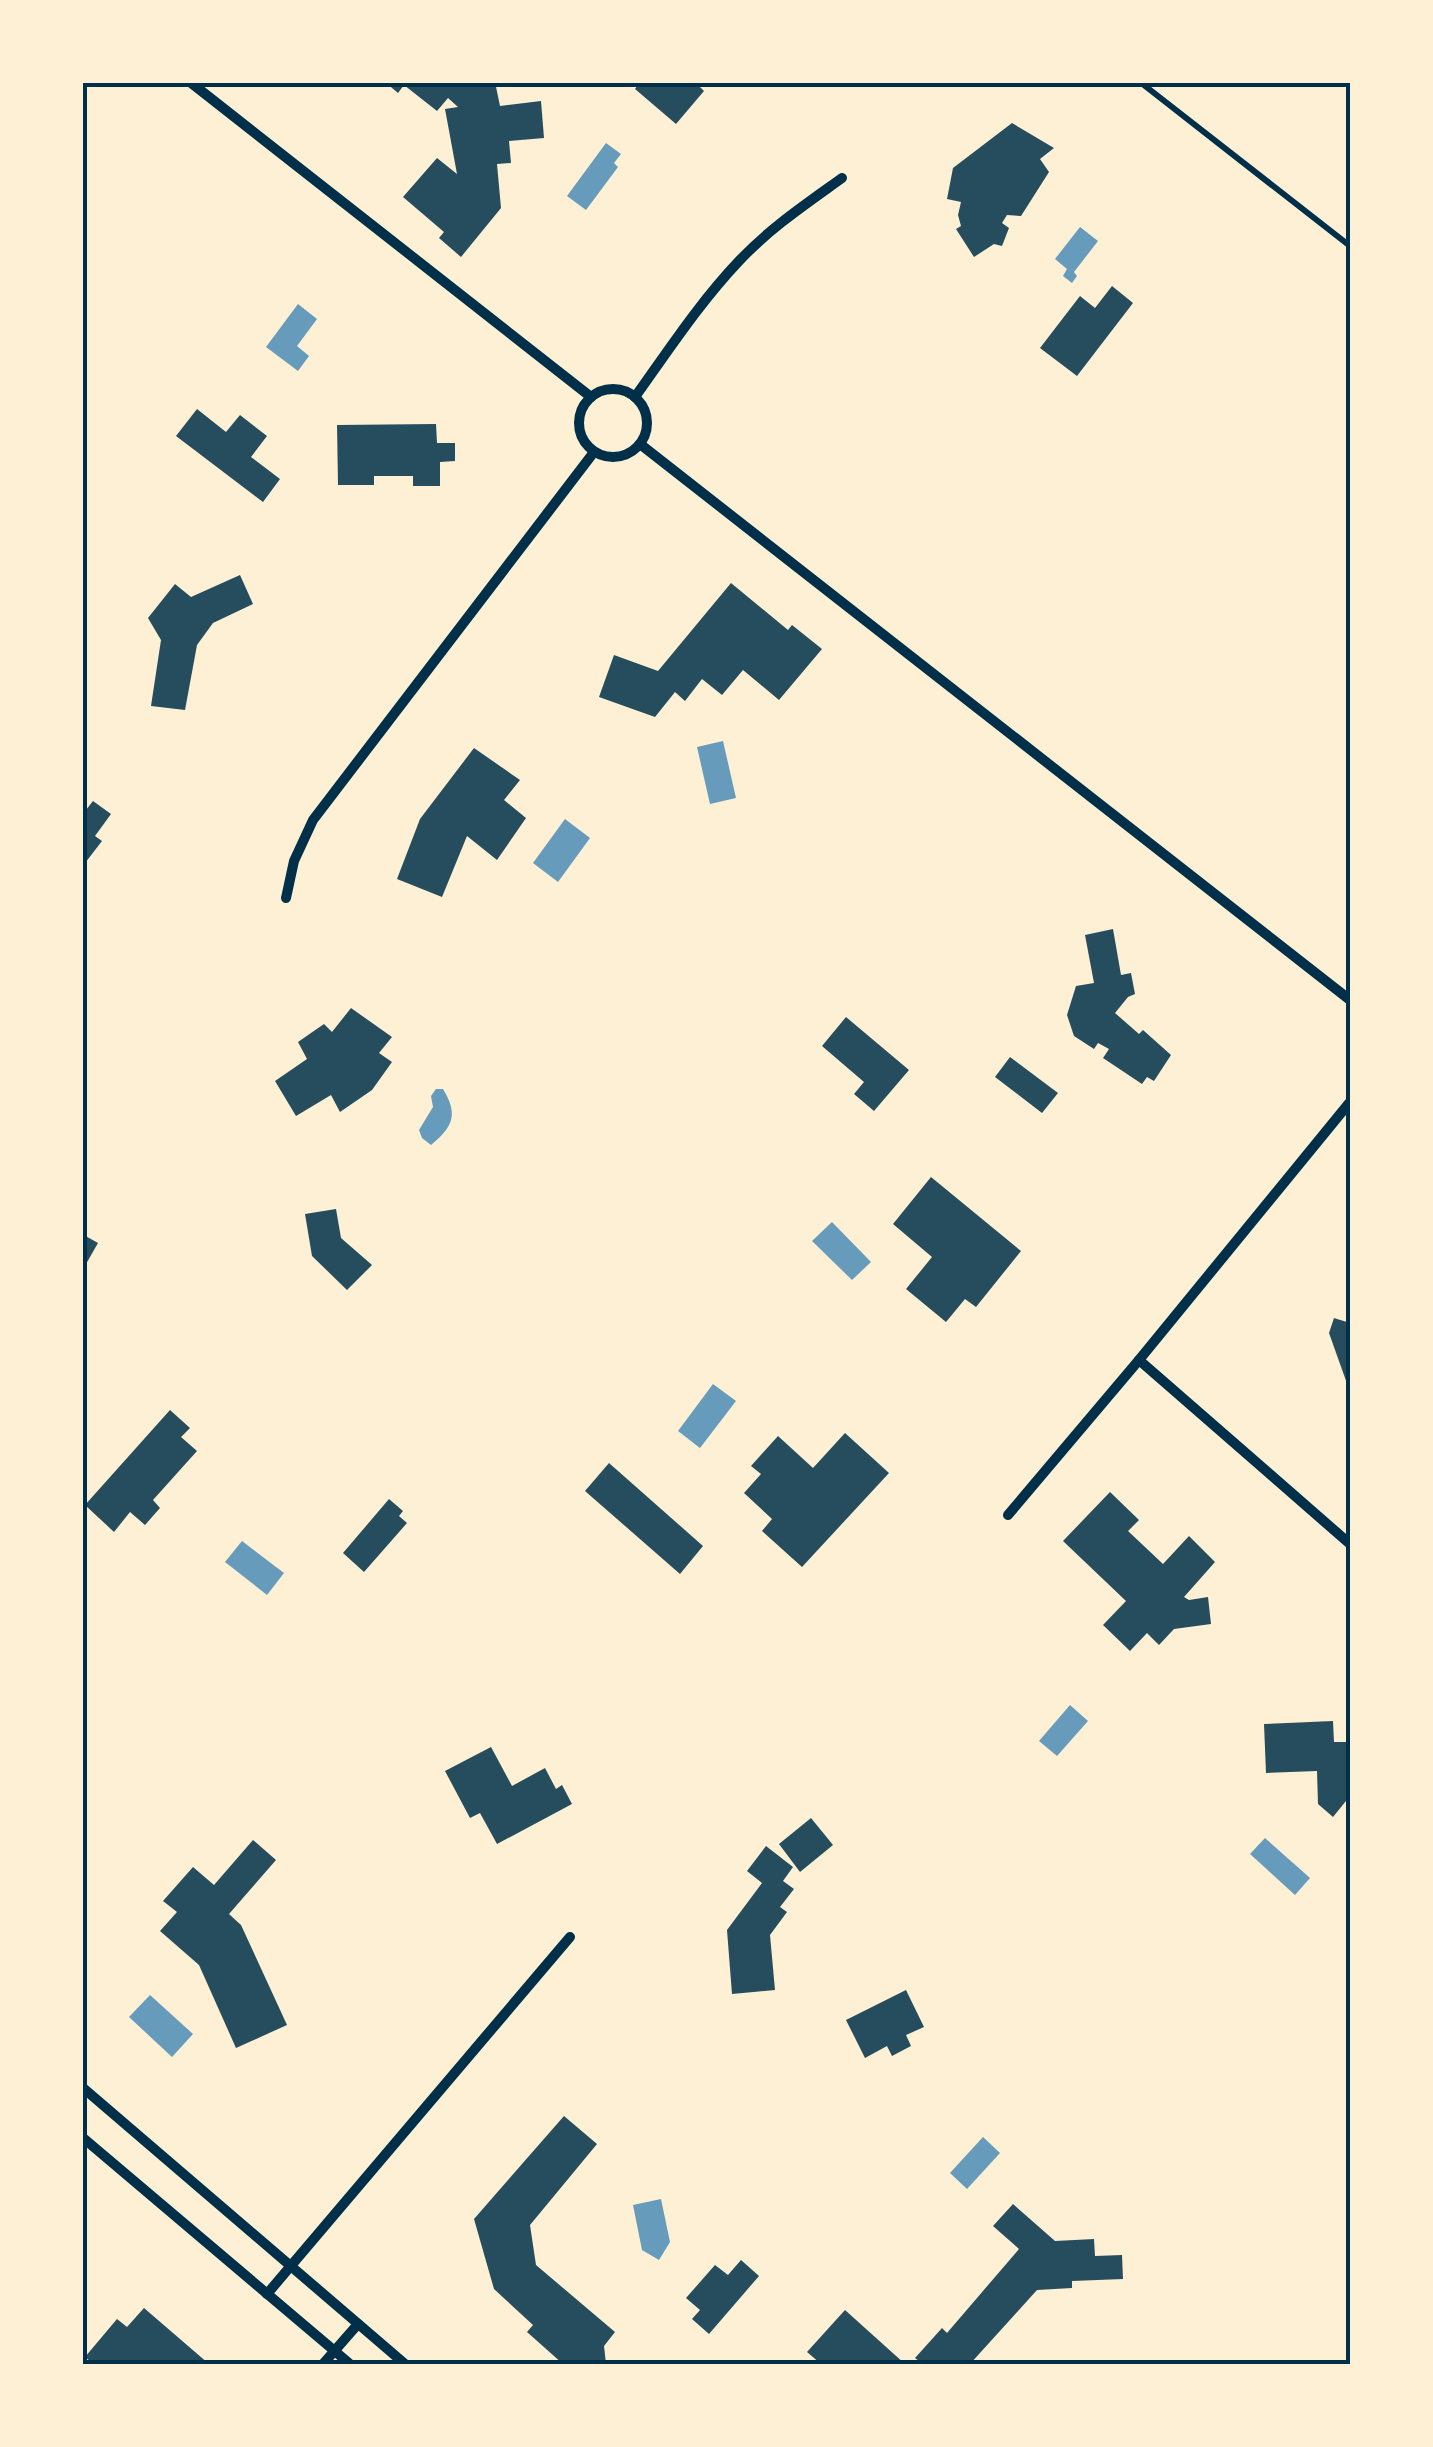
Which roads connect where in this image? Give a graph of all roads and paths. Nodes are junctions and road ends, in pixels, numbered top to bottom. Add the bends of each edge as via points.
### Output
1 (190, 82) edge
2 (1140, 82) edge
3 (842, 178) dead end
4 (1350, 246) edge
5 (590, 397) junction
6 (635, 397) junction
7 (640, 444) junction
8 (594, 452) junction
9 (286, 898) dead end
10 (1350, 1000) edge
11 (1350, 1102) edge
12 (1139, 1360) junction
13 (1008, 1515) dead end
14 (1350, 1544) edge
15 (570, 1937) dead end
16 (82, 2087) edge
17 (82, 2137) edge
18 (291, 2266) junction
19 (267, 2294) junction
20 (358, 2324) junction
21 (334, 2351) junction
22 (323, 2364) edge
23 (350, 2364) edge
24 (405, 2364) edge

1 - 5 street
2 - 4 path
3 - 6 street via 741,259
5 - 6 street via 612,389
5 - 8 street via 578,426
6 - 7 street via 646,415
7 - 8 street via 622,456
7 - 10 street
8 - 9 street via 313,820
11 - 12 street
12 - 13 street
12 - 14 street
15 - 18 street
16 - 18 street
17 - 19 street
18 - 19 street
18 - 20 street
19 - 21 street
20 - 21 street
20 - 24 street
21 - 22 street
21 - 23 street

